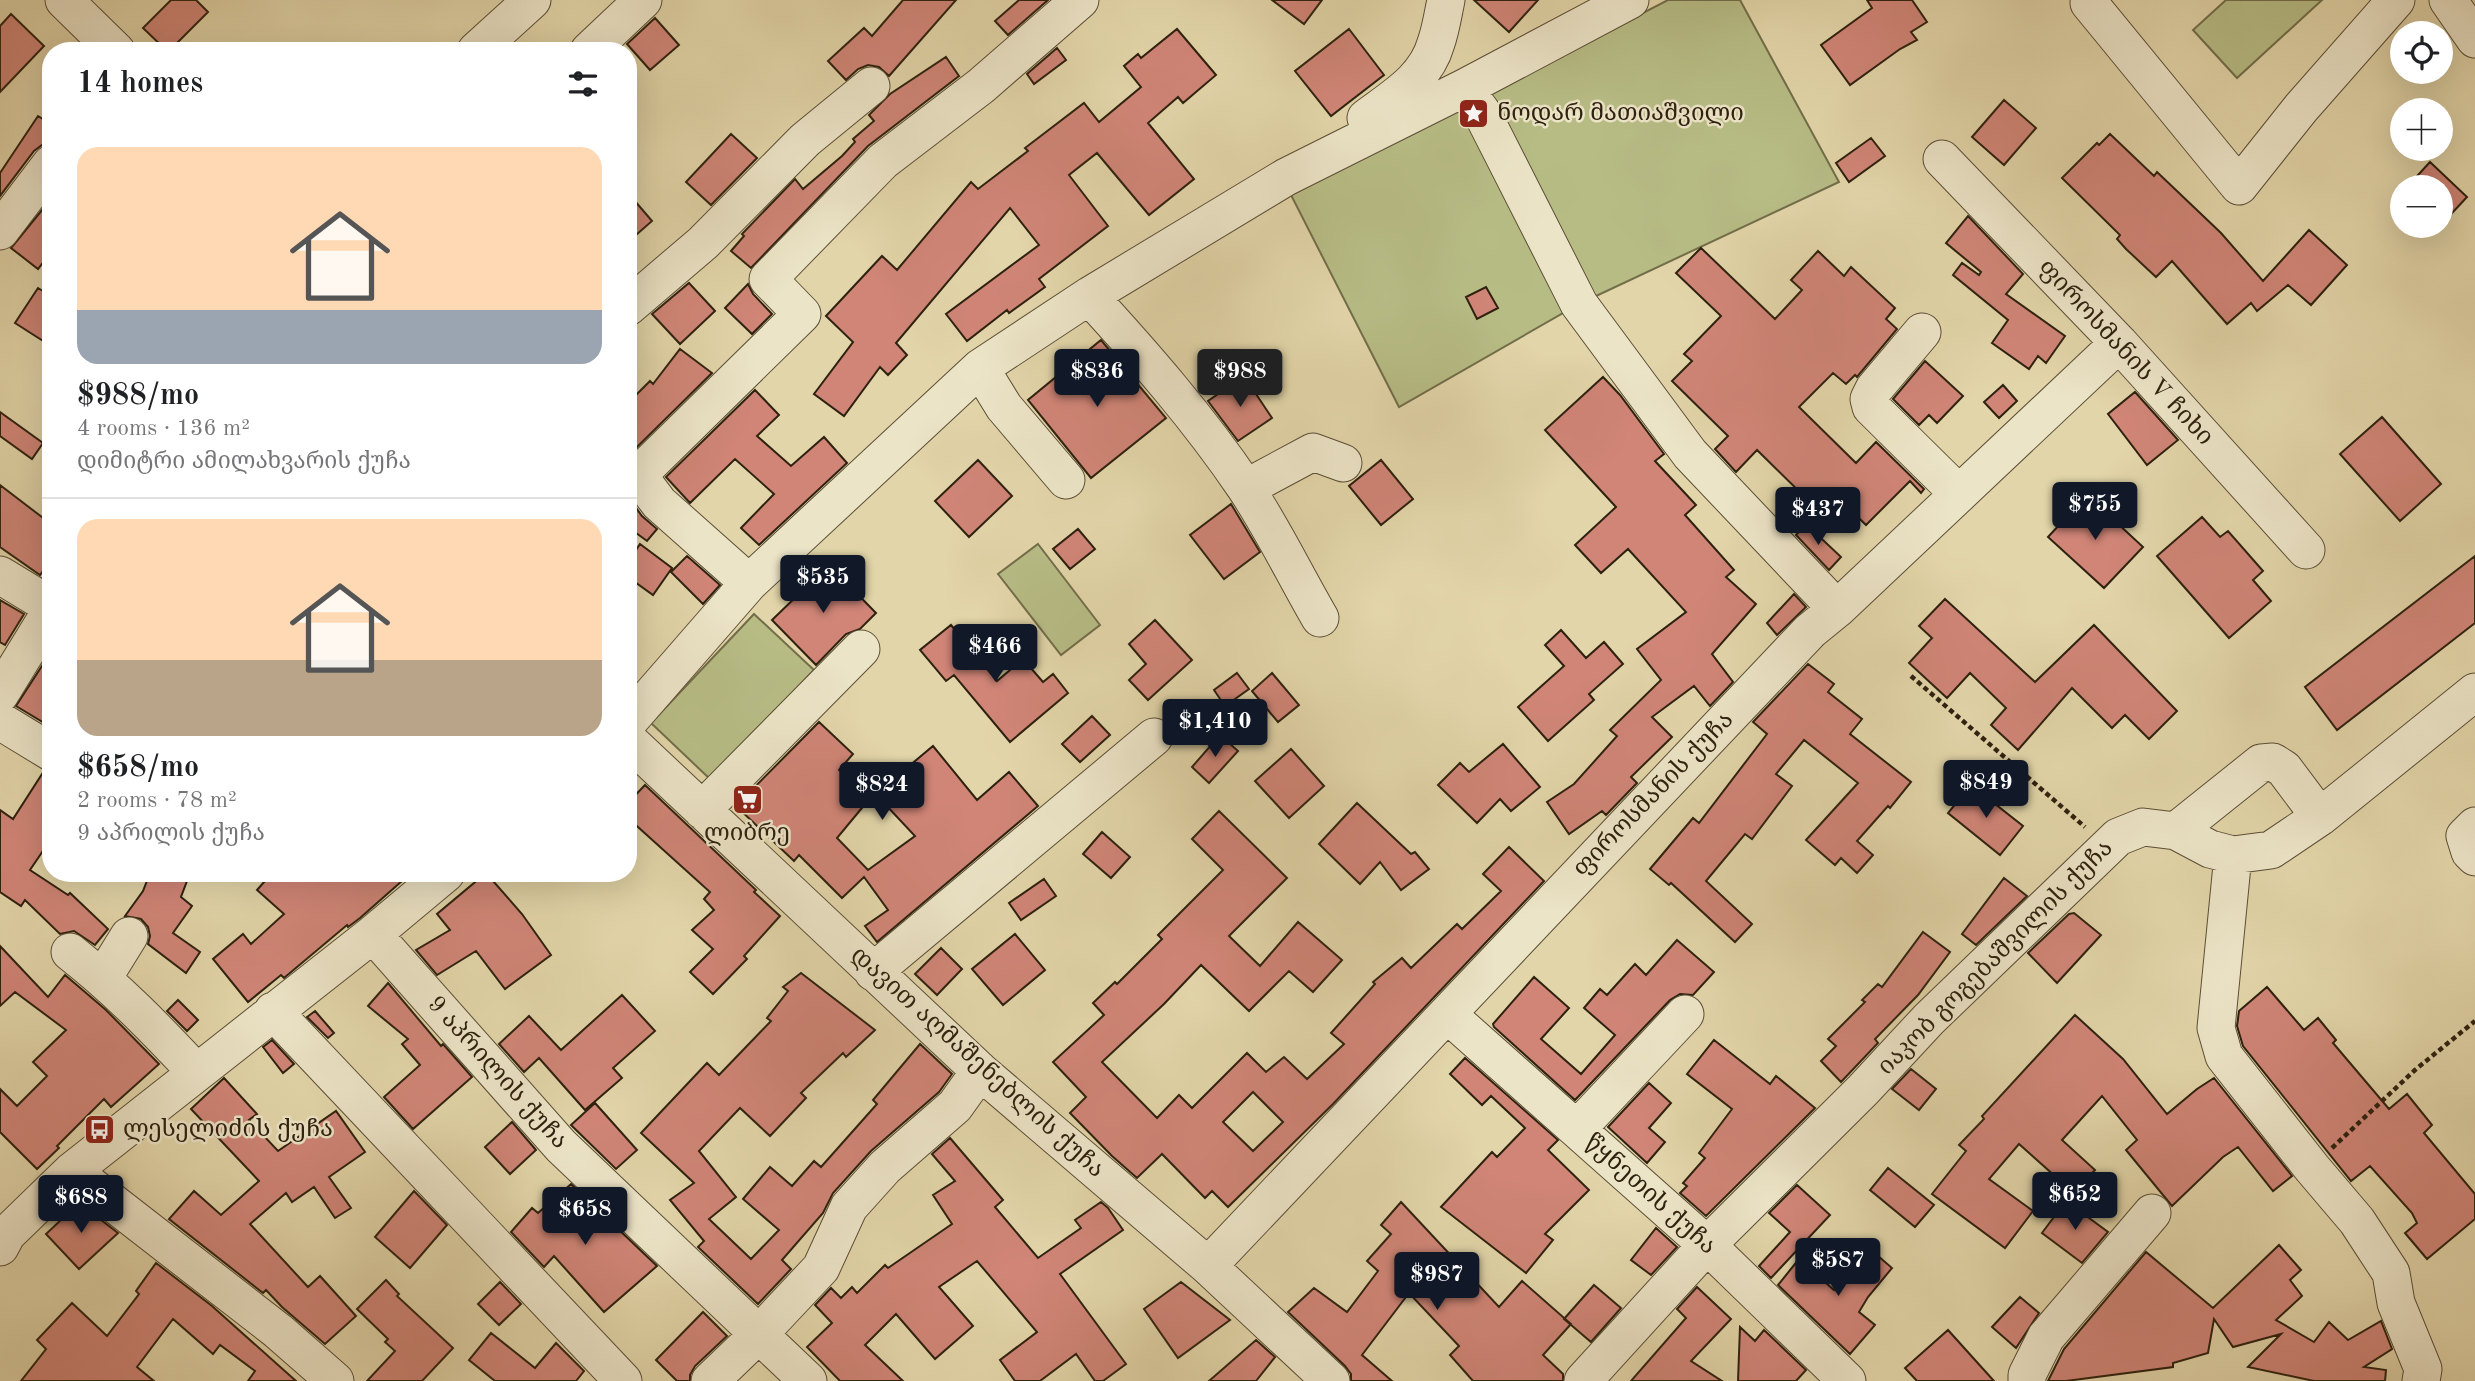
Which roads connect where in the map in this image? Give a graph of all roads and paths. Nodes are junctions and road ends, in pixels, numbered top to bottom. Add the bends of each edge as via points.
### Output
1 (65, 0) edge
2 (532, 0) edge
3 (643, 0) edge
4 (1080, 0) edge
5 (1446, 0) edge
6 (1630, 0) edge
7 (2396, 0) edge
8 (2448, 0) edge
9 (2089, 3) dead end
10 (2475, 39) edge
11 (107, 42) edge
12 (486, 42) edge
13 (599, 42) edge
14 (871, 86) dead end
15 (1464, 88) junction
16 (1942, 159) dead end
17 (42, 176) edge
18 (1286, 177) junction
19 (0, 231) edge
20 (1089, 296) junction
21 (637, 299) edge
22 (1922, 332) dead end
23 (2119, 343) junction
24 (979, 368) junction
25 (1343, 463) dead end
26 (637, 468) edge
27 (637, 477) edge
28 (1066, 480) dead end
29 (1246, 488) junction
30 (1959, 494) junction
31 (2306, 550) dead end
32 (0, 575) edge
33 (749, 583) junction
34 (42, 601) edge
35 (1837, 609) junction
36 (1320, 618) dead end
37 (42, 626) edge
38 (861, 649) dead end
39 (1911, 676) dead end
40 (2475, 692) edge
41 (0, 694) edge
42 (637, 712) edge
43 (0, 721) edge
44 (1154, 737) dead end
45 (42, 747) edge
46 (637, 749) edge
47 (702, 810) junction
48 (2320, 817) junction
49 (2475, 826) edge
50 (2176, 831) junction
51 (2107, 846) junction
52 (2233, 855) junction
53 (2475, 857) edge
54 (435, 882) edge
55 (373, 934) junction
56 (129, 936) dead end
57 (70, 953) dead end
58 (873, 972) junction
59 (103, 978) junction
60 (273, 1011) junction
61 (1447, 1014) junction
62 (1685, 1014) dead end
63 (2475, 1021) edge
64 (980, 1071) junction
65 (196, 1072) junction
66 (1577, 1129) junction
67 (2312, 1168) junction
68 (72, 1171) junction
69 (2152, 1213) dead end
70 (2, 1236) edge
71 (1707, 1245) junction
72 (1208, 1266) junction
73 (759, 1334) junction
74 (335, 1381) edge
75 (622, 1381) edge
76 (710, 1381) edge
77 (808, 1381) edge
78 (1331, 1381) edge
79 (1583, 1381) edge
80 (1847, 1381) edge
81 (2027, 1381) edge
82 (2421, 1381) edge

1 - 11 street
2 - 12 street
3 - 13 street
4 - 26 street via 981,86 883,161 768,279 802,314
5 - 18 street via 1436,45 1410,86
6 - 15 street
7 - 9 street via 2239,186
8 - 10 street
14 - 21 street via 805,140 703,243
15 - 18 street
15 - 35 street via 1579,304 1689,454
16 - 23 street, ფიროსმანის V ჩიხი
17 - 19 street
18 - 20 street
20 - 24 street
20 - 29 street via 1187,409
22 - 30 street via 1874,388 1871,407
23 - 30 street, ფიროსმანის ქუჩა
23 - 31 street, ფიროსმანის V ჩიხი
24 - 28 street via 1004,407
24 - 33 street
25 - 29 street via 1313,452
27 - 33 street via 659,503
29 - 36 street
30 - 35 street, ფიროსმანის ქუჩა
32 - 34 street
33 - 42 street
35 - 61 street, ფიროსმანის ქუჩა via 1810,631
37 - 41 street
38 - 47 street
39 - 51 path
40 - 48 street, იაკობ გოგებაშვილის ქუჩა
43 - 45 street
44 - 58 street
46 - 47 street, დავით აღმაშენებლის ქუჩა
47 - 58 street, დავით აღმაშენებლის ქუჩა
48 - 50 street via 2284,769 2261,762
48 - 52 street, იაკობ გოგებაშვილის ქუჩა via 2271,850
49 - 53 street via 2466,836
50 - 51 street, იაკობ გოგებაშვილის ქუჩა via 2143,827
50 - 52 street, იაკობ გოგებაშვილის ქუჩა
51 - 71 street, იაკობ გოგებაშვილის ქუჩა via 1929,1018
52 - 67 street via 2216,1028 2224,1056
54 - 55 street
55 - 60 street
55 - 73 street, 9 აპრილის ქუჩა via 561,1146
56 - 59 street
57 - 59 street
58 - 64 street, დავით აღმაშენებლის ქუჩა
59 - 65 street
60 - 65 street
60 - 75 street
61 - 66 street, წყნეთის ქუჩა
61 - 72 street, ფიროსმანის ქუჩა
62 - 66 street
63 - 67 path
64 - 72 street, დავით აღმაშენებლის ქუჩა
64 - 73 street via 955,1106 885,1167 849,1207 821,1268
65 - 68 street
66 - 71 street, წყნეთის ქუჩა
67 - 82 street via 2357,1221 2391,1273 2396,1303 2423,1369
68 - 70 street
68 - 74 street via 278,1331
69 - 81 street via 2046,1336
71 - 79 street, იაკობ გოგებაშვილის ქუჩა
71 - 80 street, წყნეთის ქუჩა
72 - 78 street, დავით აღმაშენებლის ქუჩა
73 - 76 street
73 - 77 street, 9 აპრილის ქუჩა

